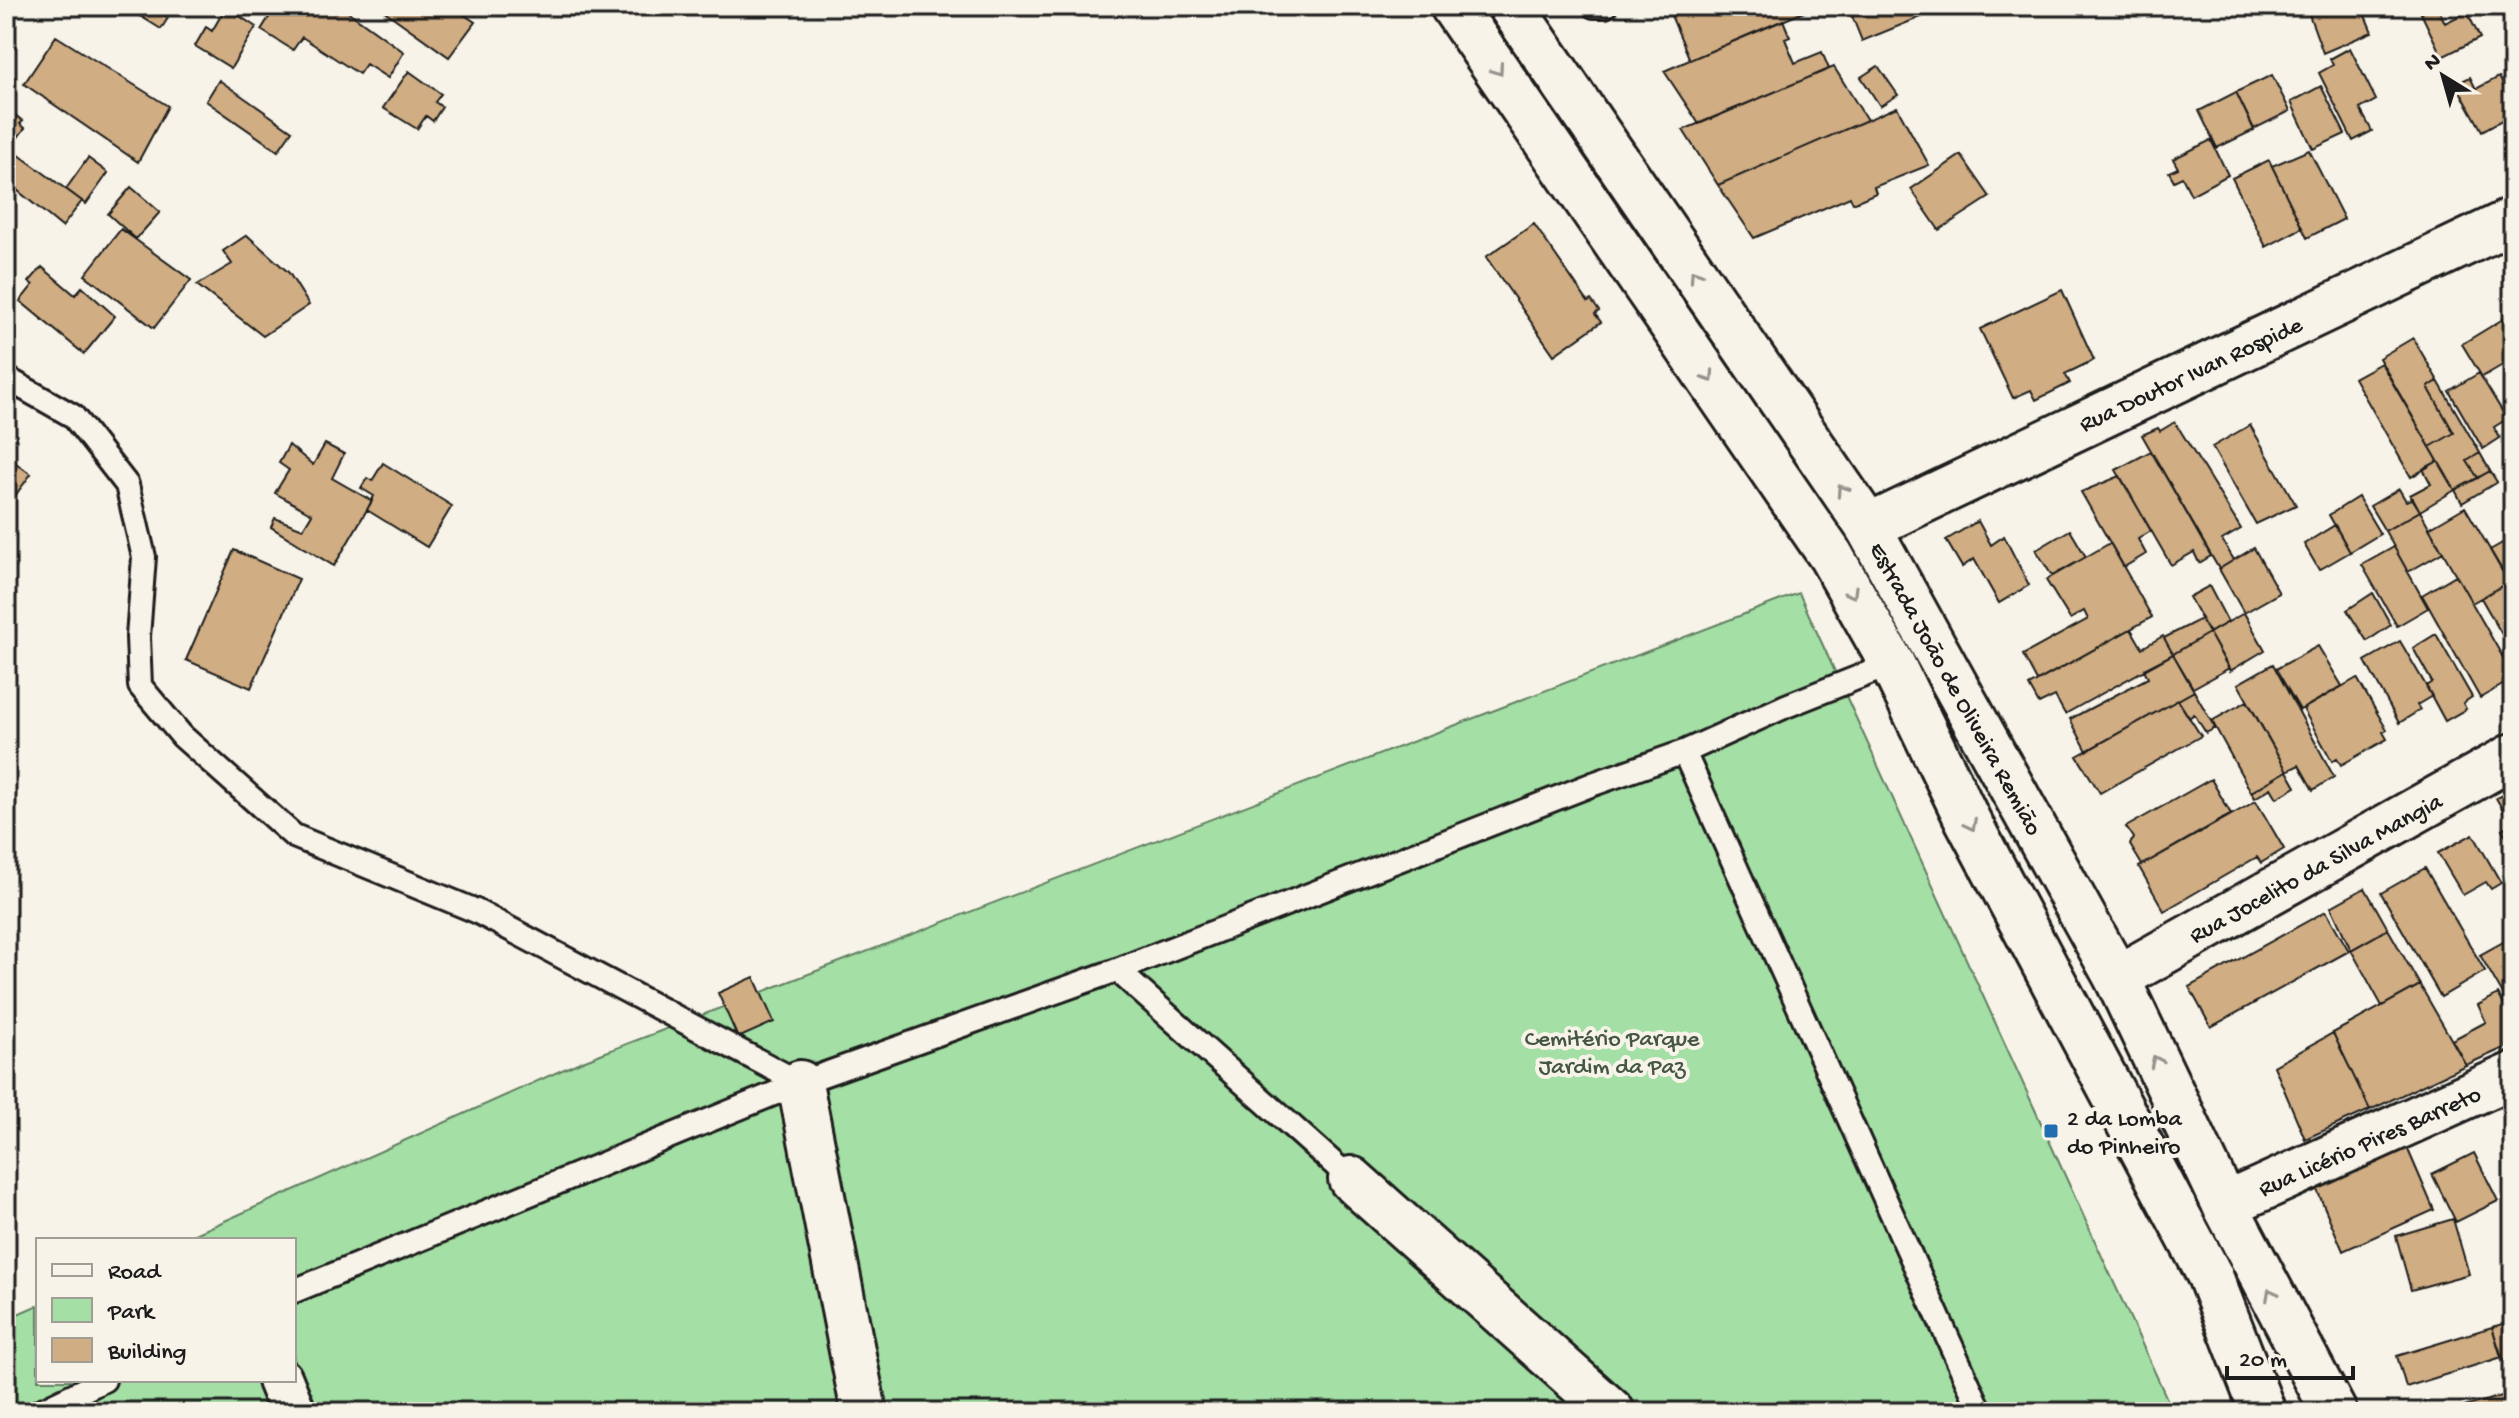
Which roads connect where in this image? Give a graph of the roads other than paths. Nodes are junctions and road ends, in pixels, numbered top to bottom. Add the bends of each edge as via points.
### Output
1 (1453, 6) edge
2 (1511, 6) edge
3 (1594, 6) edge
4 (1605, 6) edge
5 (2513, 220) edge
6 (6, 378) edge
7 (1868, 527) junction
8 (1892, 664) junction
9 (1684, 752) junction
10 (2513, 756) edge
11 (1117, 970) junction
12 (2117, 978) junction
13 (2513, 1075) edge
14 (800, 1083) junction
15 (1351, 1179) joint
16 (2225, 1205) junction
17 (296, 1290) edge
18 (100, 1382) edge
19 (281, 1382) edge
20 (38, 1412) edge
21 (293, 1412) edge
22 (864, 1412) edge
23 (1612, 1412) edge
24 (1981, 1412) edge
25 (2263, 1412) edge
26 (2334, 1412) edge

1 -> 8 main road, Estrada João de Oliveira Remião via 1831,556
7 -> 2 main road, Estrada João de Oliveira Remião
3 - 4 lane
5 - 7 main road, Rua Doutor Ivan Rospide
6 - 14 lane via 73,416 127,485 144,557 140,686 182,736 294,836 476,911
7 - 12 main road, Estrada João de Oliveira Remião
8 - 9 lane
8 -> 25 main road, Estrada João de Oliveira Remião via 1968,821 2210,1276
9 - 11 lane
9 - 24 lane
10 - 12 main road, Rua Jocelito da Silva Mangia
11 - 14 lane
11 - 15 lane
16 -> 12 main road, Estrada João de Oliveira Remião
13 - 16 main road, Rua Licério Pires Barreto
14 - 17 lane
14 - 22 main road
15 - 23 main road
26 -> 16 main road, Estrada João de Oliveira Remião
18 - 20 lane
19 - 21 main road

